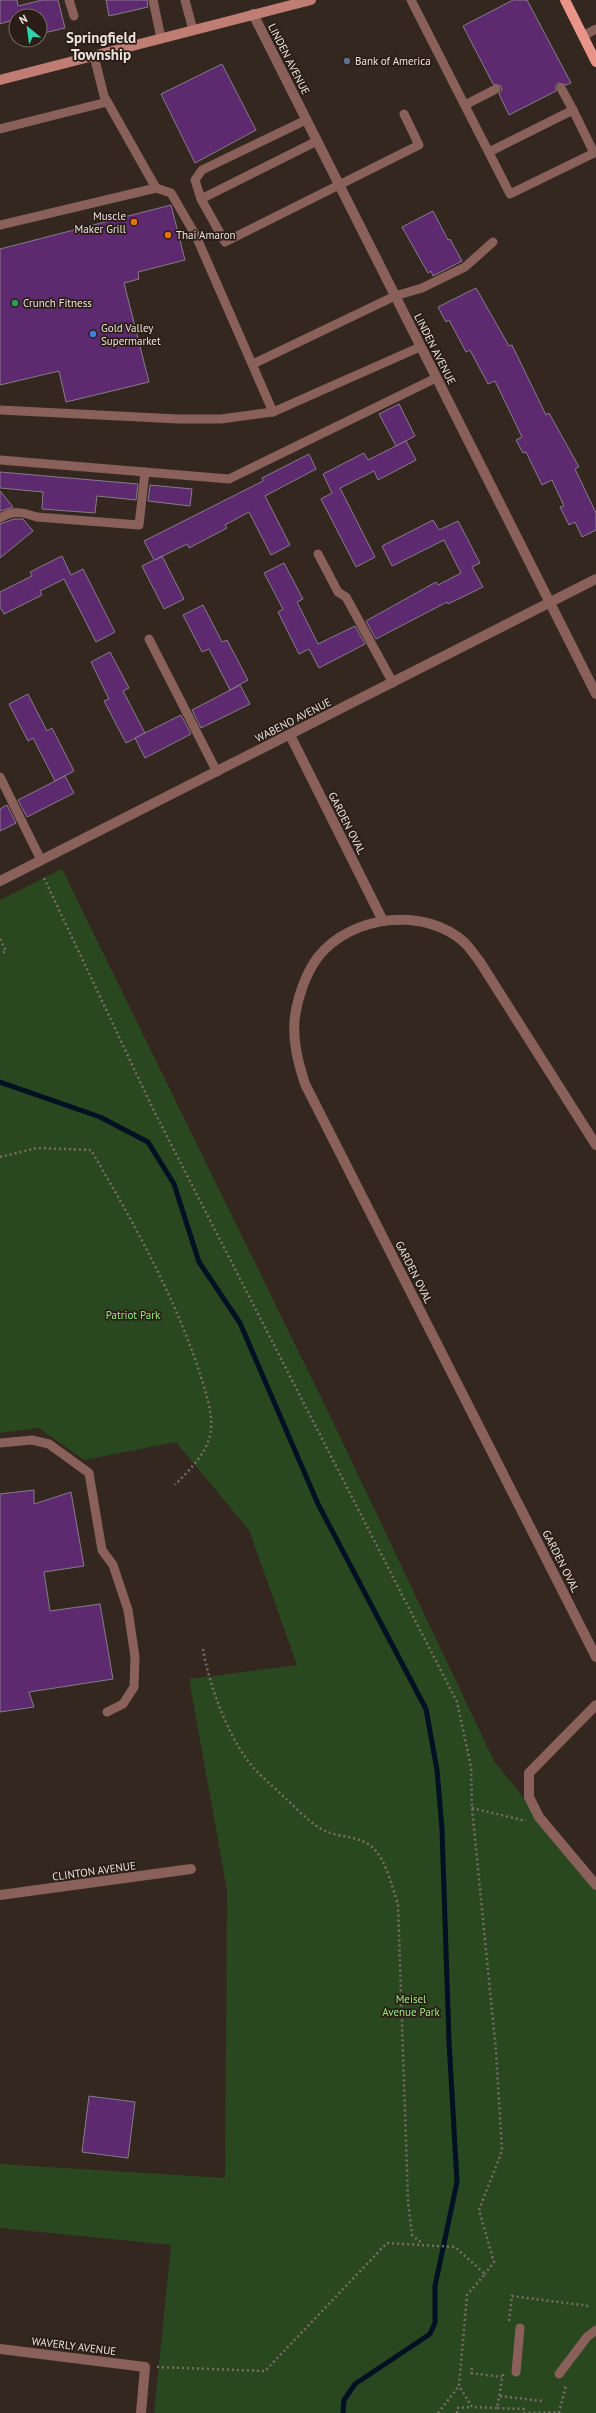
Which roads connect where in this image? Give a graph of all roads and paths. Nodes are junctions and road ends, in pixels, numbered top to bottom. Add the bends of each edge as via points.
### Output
1 (70, 0) edge
2 (153, 0) edge
3 (185, 0) edge
4 (311, 0) edge
5 (411, 0) edge
6 (565, 0) edge
7 (253, 14) junction
8 (74, 16) dead end
9 (596, 29) edge
10 (193, 30) junction
11 (582, 36) junction
12 (161, 38) junction
13 (94, 56) junction
14 (596, 62) edge
15 (0, 80) edge
16 (561, 88) dead end
17 (496, 89) dead end
18 (107, 102) junction
19 (465, 105) junction
20 (573, 110) junction
21 (404, 114) dead end
22 (306, 120) junction
23 (0, 129) edge
24 (317, 141) junction
25 (489, 152) junction
26 (595, 153) edge
27 (339, 186) junction
28 (156, 188) junction
29 (202, 199) junction
30 (0, 225) edge
31 (493, 242) dead end
32 (395, 296) junction
33 (420, 347) junction
34 (253, 364) junction
35 (436, 378) junction
36 (0, 410) edge
37 (273, 412) junction
38 (0, 460) edge
39 (145, 472) junction
40 (0, 518) edge
41 (318, 554) dead end
42 (596, 580) edge
43 (550, 603) junction
44 (149, 638) dead end
45 (393, 683) junction
46 (596, 694) edge
47 (290, 735) junction
48 (217, 772) junction
49 (0, 777) edge
50 (42, 860) junction
51 (44, 878) dead end
52 (0, 881) edge
53 (383, 921) junction
54 (0, 939) edge
55 (0, 954) edge
56 (596, 1145) edge
57 (0, 1157) edge
58 (0, 1443) edge
59 (176, 1485) dead end
60 (203, 1649) dead end
61 (596, 1657) edge
62 (596, 1705) edge
63 (107, 1712) dead end
64 (472, 1808) junction
65 (547, 1826) junction
66 (191, 1870) dead end
67 (596, 1885) edge
68 (0, 1895) edge
69 (422, 2244) junction
70 (485, 2274) junction
71 (520, 2328) dead end
72 (596, 2330) edge
73 (0, 2349) edge
74 (145, 2366) junction
75 (472, 2368) dead end
76 (516, 2372) dead end
77 (559, 2374) dead end
78 (502, 2377) dead end
79 (459, 2386) junction
80 (500, 2396) dead end
81 (542, 2401) dead end
82 (472, 2407) junction
83 (497, 2408) dead end
84 (141, 2413) edge
85 (438, 2413) edge
86 (457, 2413) edge

1 - 8 lane
2 - 12 lane
3 - 10 lane
4 - 7 main road
5 - 19 lane
6 - 11 main road
7 - 10 main road
7 - 22 street, LINDEN AVENUE
9 - 11 lane
10 - 12 main road
11 - 14 main road
12 - 13 main road
13 - 15 main road
13 - 18 lane
16 - 20 lane
17 - 19 lane
18 - 23 lane
18 - 28 lane
19 - 25 lane
20 - 25 lane
20 - 26 lane
21 - 27 lane via 419,145
22 - 24 street, LINDEN AVENUE
22 - 29 lane via 202,170 195,180
24 - 27 street, LINDEN AVENUE
24 - 29 lane
25 - 26 lane via 510,194
27 - 29 lane via 225,242
27 - 32 street, LINDEN AVENUE
28 - 30 lane
28 - 34 lane via 171,193 181,208
31 - 32 lane via 465,267 422,288
32 - 33 street, LINDEN AVENUE
32 - 34 lane
33 - 35 street, LINDEN AVENUE
33 - 37 lane
34 - 37 lane
35 - 39 lane via 229,479
35 - 43 street, LINDEN AVENUE
36 - 37 lane via 178,419 221,419
38 - 39 lane
39 - 40 lane via 140,525 36,517 22,512 10,512
41 - 45 lane via 338,592 346,598
42 - 43 street, WABENO AVENUE
43 - 45 street, WABENO AVENUE
43 - 46 street, LINDEN AVENUE
44 - 48 lane
45 - 47 street, WABENO AVENUE
47 - 48 street, WABENO AVENUE
47 - 53 street, GARDEN OVAL
48 - 50 street, WABENO AVENUE
49 - 50 lane
50 - 52 street, WABENO AVENUE
51 - 64 path via 153,1109 457,1702 471,1767
53 - 56 street, GARDEN OVAL via 407,920 429,924 450,932 465,943 492,980
53 - 61 street, GARDEN OVAL via 353,930 334,942 318,957 306,977 298,1003 294,1030 297,1058 305,1084
54 - 55 path via 6,951
57 - 59 path via 37,1148 91,1150 135,1226 187,1333 206,1392 212,1429 208,1444 200,1457
58 - 63 lane via 32,1440 49,1444 89,1473 102,1550 113,1565 128,1610 136,1657 134,1687 122,1704
60 - 69 path via 206,1672 234,1738 246,1758 297,1810 319,1828 331,1834 363,1841 373,1848 382,1863 398,1904 408,2201 412,2235
62 - 65 street via 529,1773 529,1797 538,1817
64 - 65 path
64 - 70 path via 496,2051 502,2151 479,2210 494,2262
65 - 67 street
66 - 68 street, CLINTON AVENUE
69 - 70 path via 455,2247
69 - 74 path via 387,2243 265,2371
70 - 79 path via 467,2294
71 - 76 lane
72 - 77 lane via 587,2337
73 - 74 street, WAVERLY AVENUE
74 - 84 street
75 - 78 path via 471,2373
79 - 82 path
79 - 85 path
80 - 81 path
82 - 83 path
82 - 86 path via 457,2408

